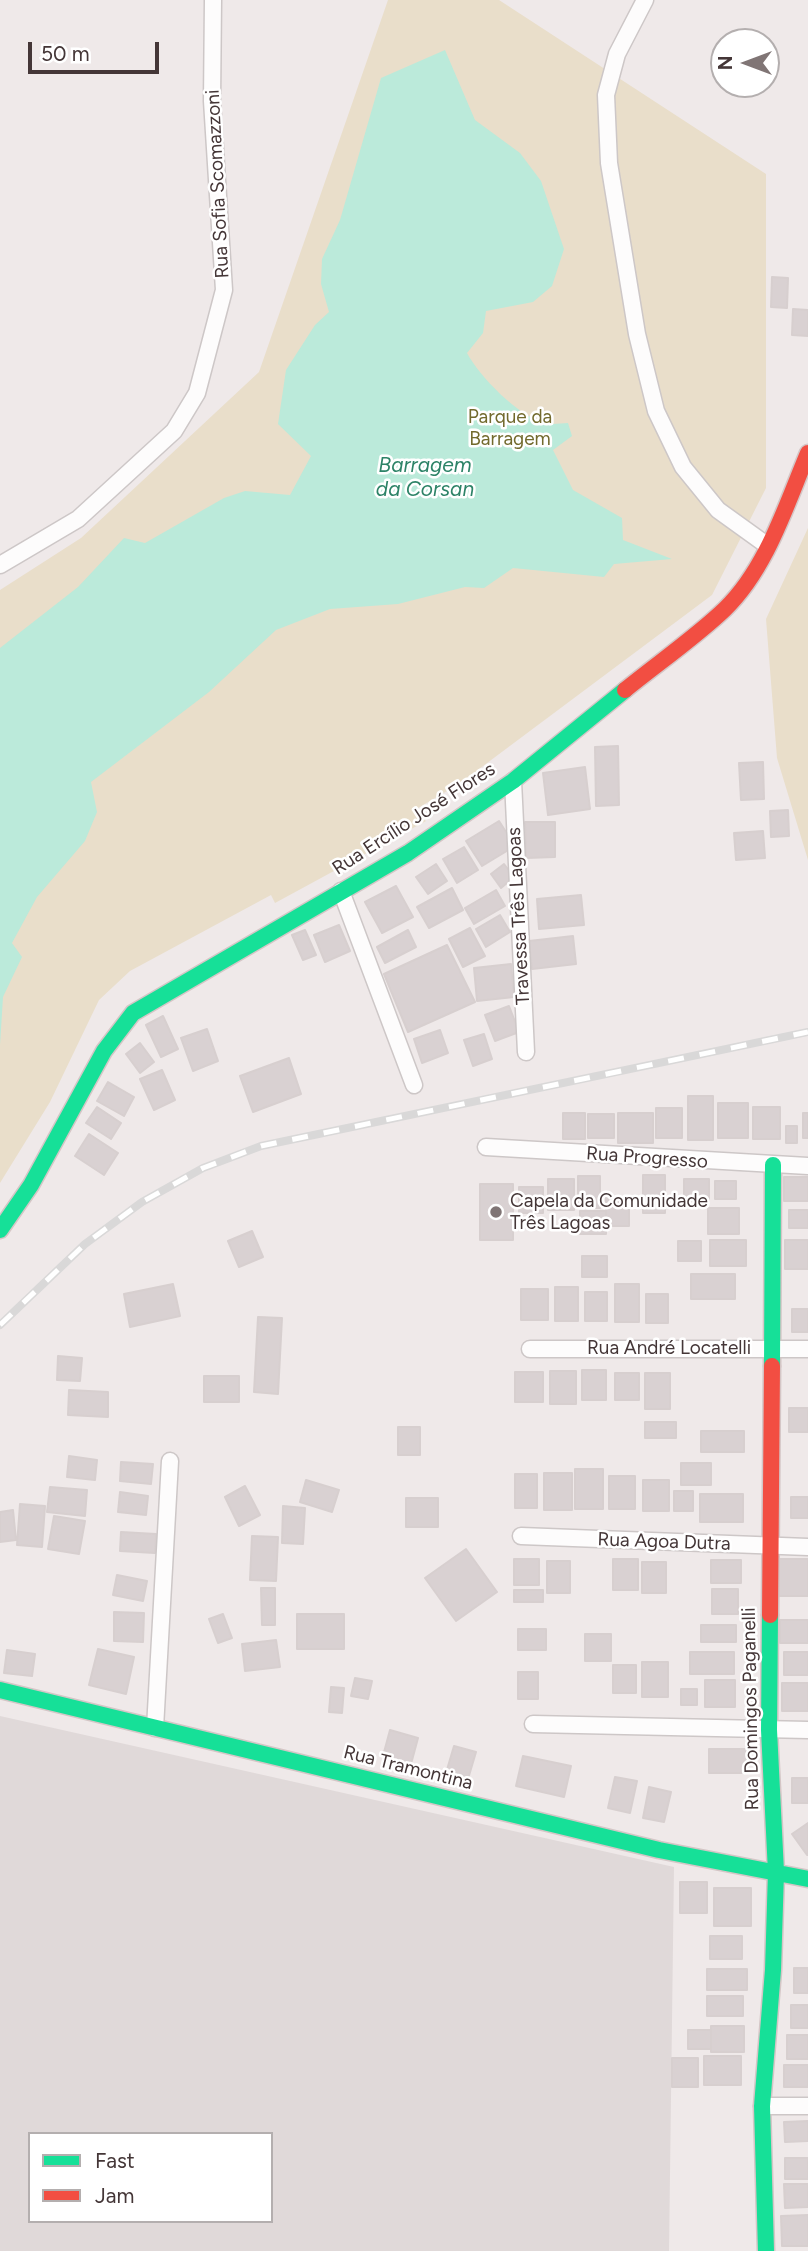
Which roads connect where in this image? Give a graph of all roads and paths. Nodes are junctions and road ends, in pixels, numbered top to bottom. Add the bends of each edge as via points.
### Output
1 (213, 0) edge
2 (645, 0) edge
3 (808, 453) edge
4 (768, 545) junction
5 (0, 565) edge
6 (513, 781) junction
7 (341, 891) junction
8 (526, 1052) dead end
9 (414, 1085) dead end
10 (486, 1147) dead end
11 (773, 1166) junction
12 (808, 1166) edge
13 (0, 1230) edge
14 (772, 1348) junction
15 (530, 1349) dead end
16 (808, 1349) edge
17 (170, 1461) dead end
18 (521, 1536) dead end
19 (771, 1546) junction
20 (808, 1547) edge
21 (0, 1689) edge
22 (533, 1724) dead end
23 (155, 1728) junction
24 (769, 1730) junction
25 (808, 1730) edge
26 (776, 1872) junction
27 (808, 1879) edge
28 (762, 2106) junction
29 (808, 2106) edge
30 (766, 2251) edge

1 - 5 street, Rua Sofia Scomazzoni via 212,101 224,289 197,393 174,431 78,519
2 - 4 street via 617,54 606,95 609,163 637,334 656,411 683,467 719,510
3 - 4 street, Rua Ercílio José Flores
4 - 6 street, Rua Ercílio José Flores via 726,608
6 - 7 street, Rua Ercílio José Flores via 408,853
6 - 8 street, Travessa Três Lagoas
7 - 9 street
7 - 13 street, Rua Ercílio José Flores via 133,1013 104,1051 31,1185
10 - 11 street, Rua Progresso
11 - 12 street, Rua Progresso
11 - 14 street, Rua Domingos Paganelli
14 - 15 street, Rua André Locatelli
14 - 16 street, Rua André Locatelli
14 - 19 street, Rua Domingos Paganelli
17 - 23 street
18 - 19 street, Rua Agoa Dutra
19 - 20 street, Rua Agoa Dutra
19 - 24 street, Rua Domingos Paganelli
21 - 23 street, Rua Tramontina
22 - 24 street
23 - 26 street, Rua Tramontina via 659,1850
24 - 25 street
24 - 26 street, Rua Domingos Paganelli
26 - 27 street, Rua Tramontina
26 - 28 street, Rua Domingos Paganelli
28 - 29 street
28 - 30 street, Rua Domingos Paganelli

